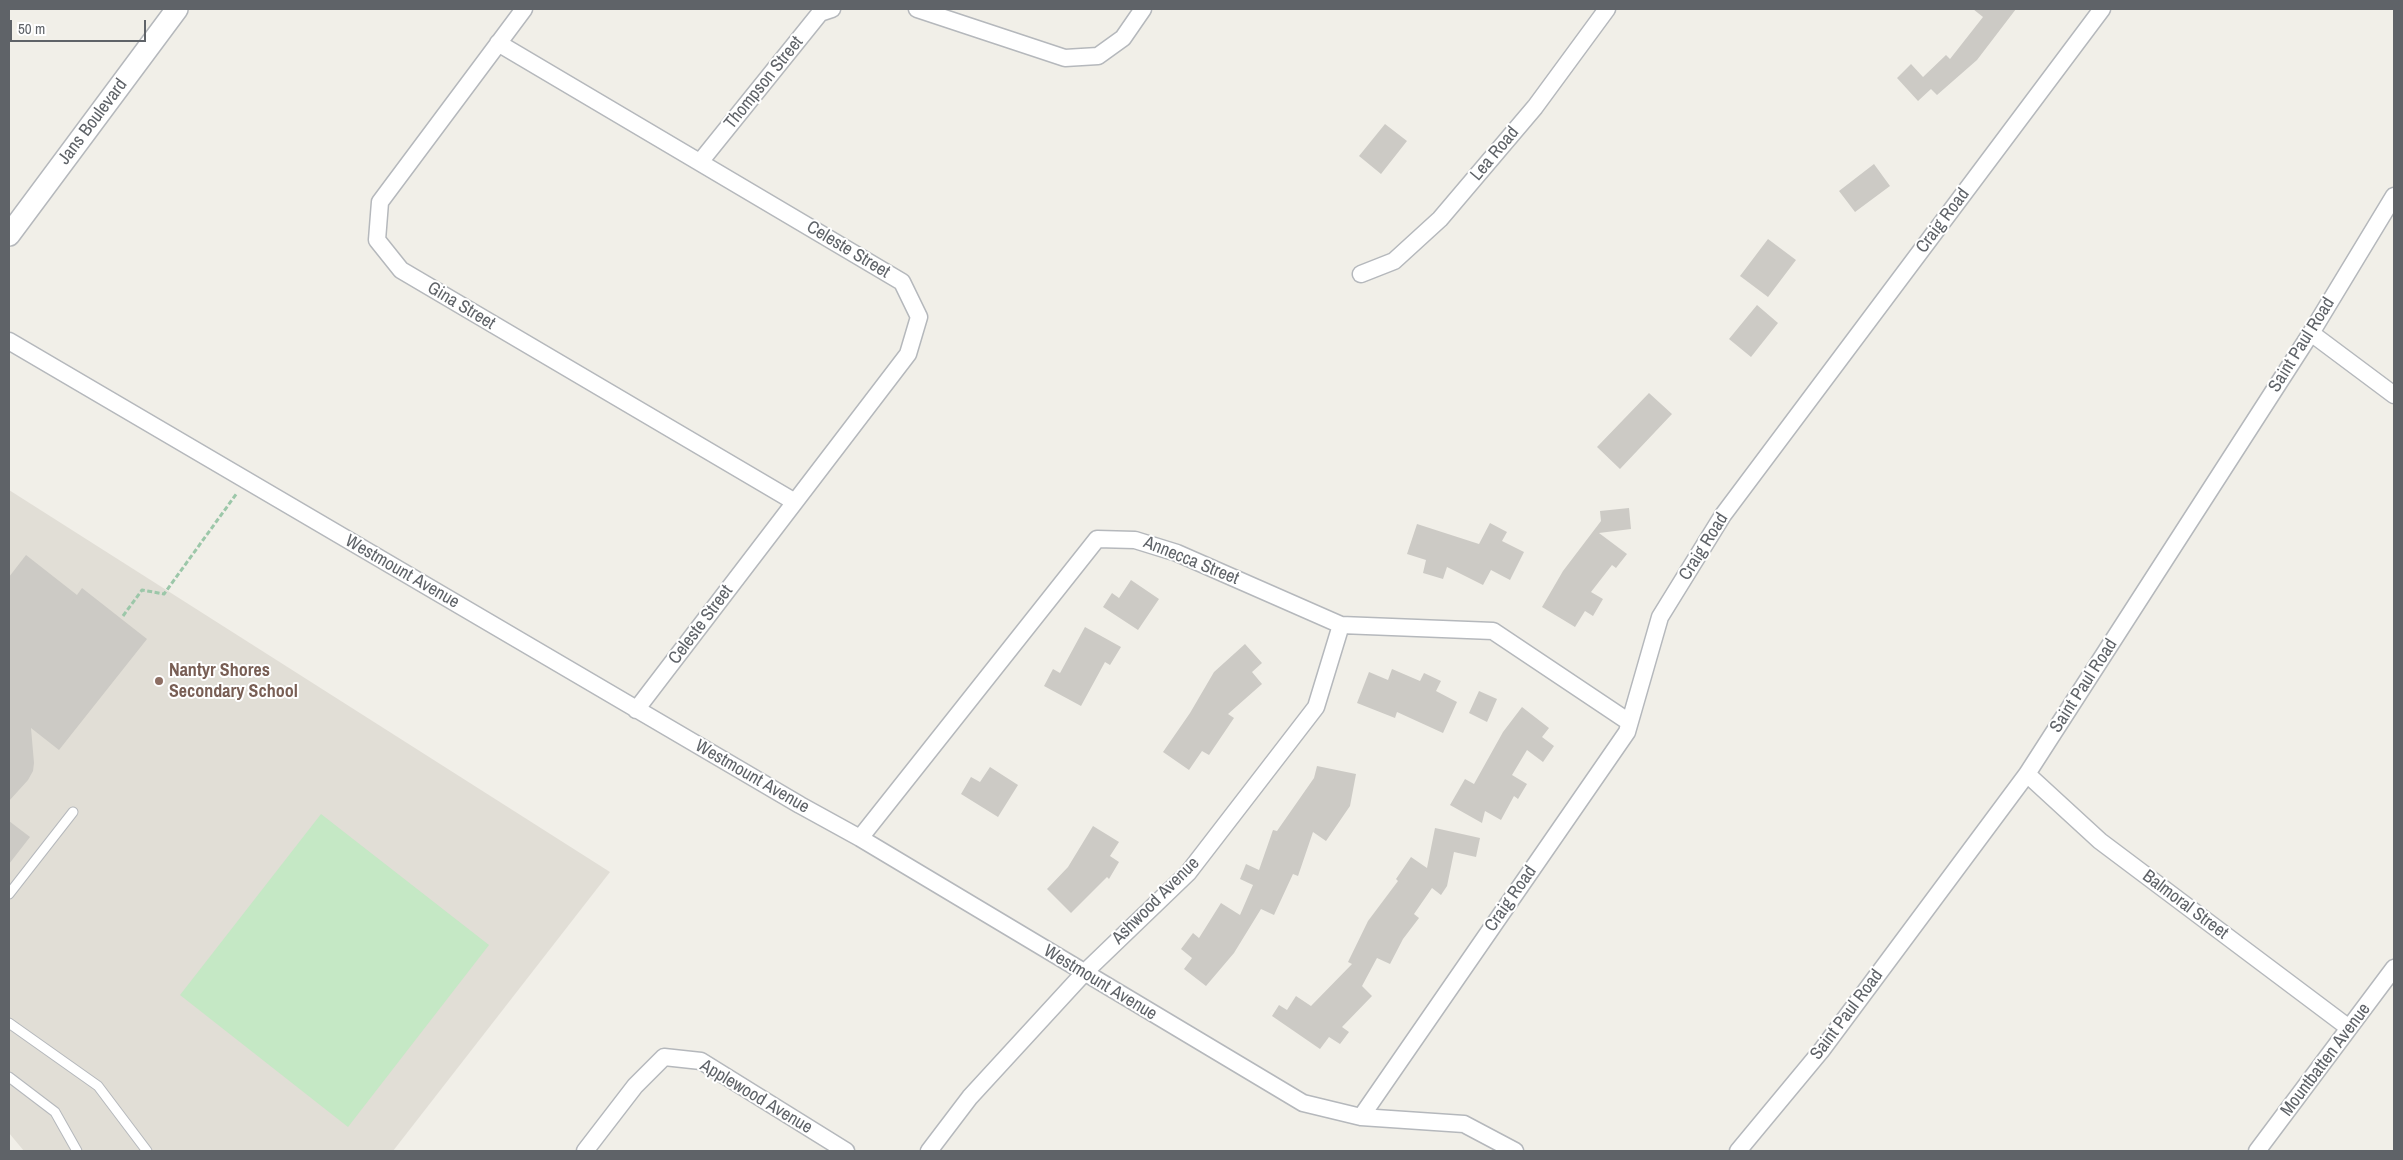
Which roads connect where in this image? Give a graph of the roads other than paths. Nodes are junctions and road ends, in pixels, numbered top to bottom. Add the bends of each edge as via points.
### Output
1 (177, 9) edge
2 (524, 9) edge
3 (832, 9) edge
4 (917, 9) edge
5 (1143, 9) edge
6 (1606, 9) edge
7 (2102, 9) edge
8 (498, 42) junction
9 (700, 162) junction
10 (2394, 196) edge
11 (9, 235) edge
12 (1361, 274) dead end
13 (2311, 333) junction
14 (9, 341) edge
15 (2394, 395) edge
16 (795, 502) junction
17 (1341, 625) junction
18 (636, 710) junction
19 (1629, 722) junction
20 (2028, 774) junction
21 (73, 812) dead end
22 (860, 838) junction
23 (9, 894) edge
24 (2394, 968) edge
25 (1084, 973) junction
26 (9, 1024) edge
27 (2350, 1028) junction
28 (9, 1077) edge
29 (1361, 1117) junction
30 (77, 1151) edge
31 (147, 1151) edge
32 (585, 1151) edge
33 (846, 1151) edge
34 (929, 1151) edge
35 (1515, 1151) edge
36 (1738, 1151) edge
37 (2257, 1151) edge

1 - 11 street, Jans Boulevard
2 - 8 street, Gina Street
3 - 9 street, Thompson Street via 820,14
4 - 5 street via 1065,58 1098,56 1123,38
6 - 12 street, Lea Road via 1535,107 1440,219 1394,261
7 - 19 street, Craig Road via 1723,515 1660,617
8 - 9 street, Celeste Street
8 - 16 street, Gina Street via 380,202 377,240 401,270
9 - 16 street, Celeste Street via 902,282 918,317 908,354
10 - 13 street, Saint Paul Road
13 - 15 street
13 - 20 street, Saint Paul Road
14 - 18 street, Westmount Avenue
16 - 18 street, Celeste Street
17 - 19 street, Annecca Street via 1493,631
17 - 22 street, Annecca Street via 1176,553 1136,540 1097,539
17 - 25 street, Ashwood Avenue via 1316,707 1188,873
18 - 22 street, Westmount Avenue
19 - 29 street, Craig Road via 1626,732
20 - 27 street, Balmoral Street via 2100,841
20 - 36 street, Saint Paul Road via 1821,1051
21 - 23 lane
22 - 25 street, Westmount Avenue
24 - 27 street, Mountbatten Avenue
25 - 29 street, Westmount Avenue via 1303,1103
25 - 34 street, Ashwood Avenue via 970,1097
26 - 31 lane via 98,1086
27 - 37 street, Mountbatten Avenue
28 - 30 lane via 55,1112
29 - 35 street, Westmount Avenue via 1464,1124
32 - 33 street, Applewood Avenue via 635,1086 664,1057 701,1061

